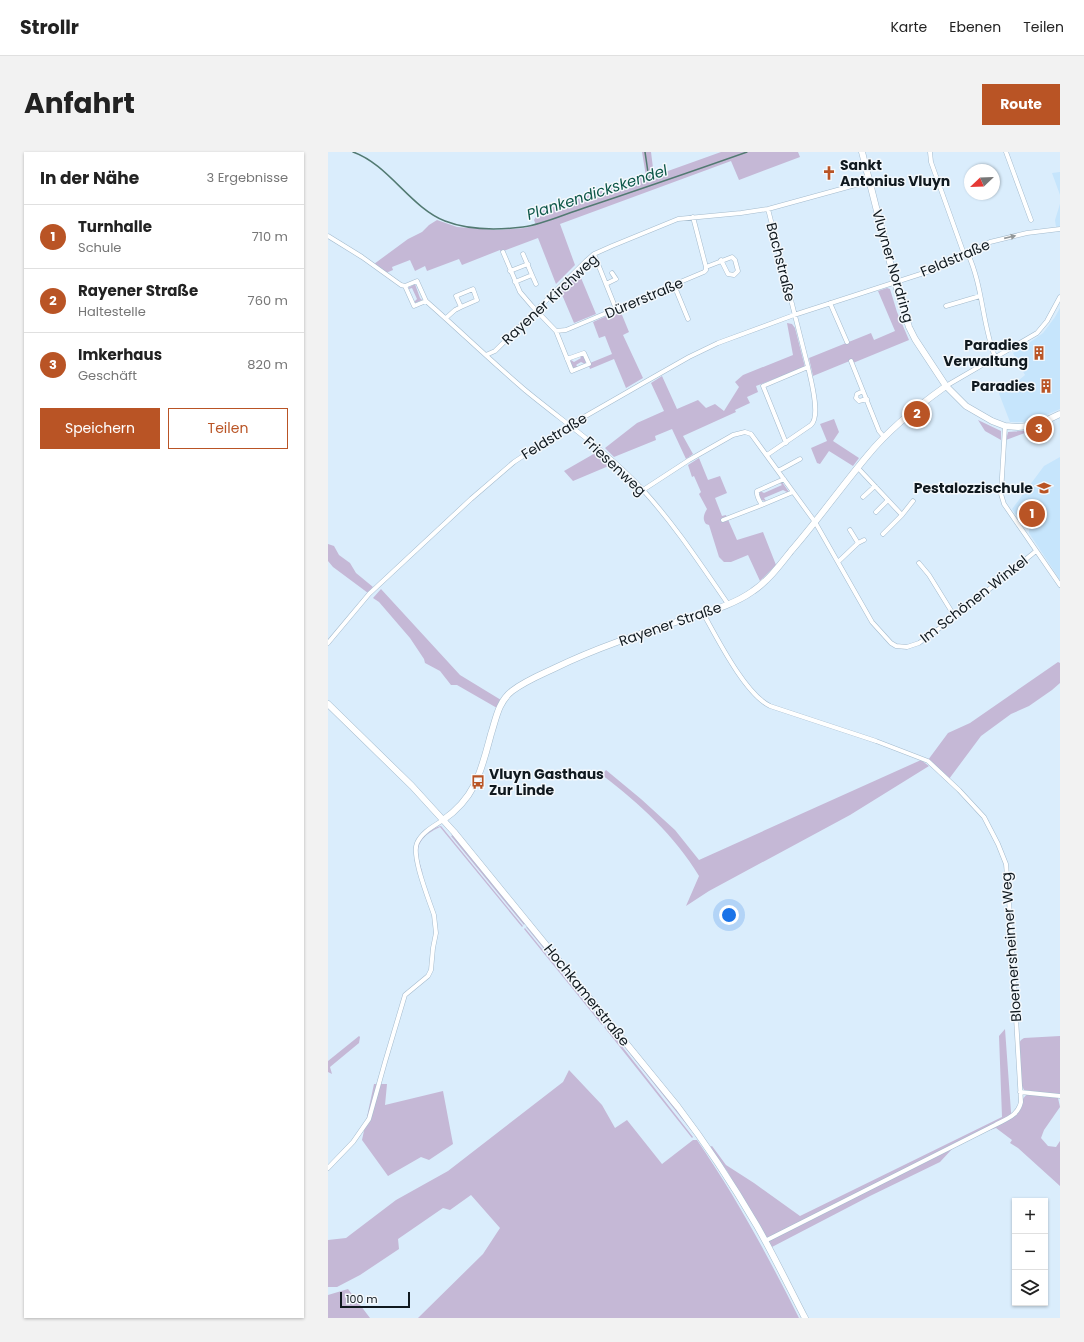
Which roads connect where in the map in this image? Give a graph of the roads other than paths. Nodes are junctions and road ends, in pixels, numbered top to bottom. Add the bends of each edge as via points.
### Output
1 (862, 152) edge
2 (930, 152) edge
3 (1006, 152) edge
4 (870, 181) junction
5 (768, 209) junction
6 (693, 217) junction
7 (1031, 220) dead end
8 (1060, 229) edge
9 (328, 236) edge
10 (503, 252) dead end
11 (965, 253) junction
12 (524, 254) dead end
13 (594, 254) junction
14 (722, 260) junction
15 (528, 264) junction
16 (706, 267) junction
17 (510, 271) junction
18 (612, 273) dead end
19 (532, 275) junction
20 (515, 282) junction
21 (895, 282) junction
22 (536, 284) dead end
23 (606, 284) junction
24 (674, 285) junction
25 (405, 286) junction
26 (980, 296) junction
27 (1060, 296) edge
28 (426, 301) junction
29 (830, 303) junction
30 (946, 306) dead end
31 (461, 307) junction
32 (616, 309) junction
33 (536, 310) junction
34 (794, 315) junction
35 (446, 318) junction
36 (688, 319) dead end
37 (556, 331) junction
38 (847, 342) dead end
39 (486, 355) junction
40 (995, 357) junction
41 (567, 359) junction
42 (851, 361) dead end
43 (808, 367) junction
44 (946, 386) junction
45 (863, 391) junction
46 (867, 399) junction
47 (1060, 414) edge
48 (570, 425) junction
49 (1005, 426) junction
50 (884, 437) junction
51 (786, 443) junction
52 (767, 455) junction
53 (800, 459) dead end
54 (858, 468) junction
55 (778, 471) junction
56 (784, 479) junction
57 (874, 486) junction
58 (643, 490) junction
59 (793, 492) junction
60 (863, 497) dead end
61 (888, 500) junction
62 (913, 501) dead end
63 (762, 505) junction
64 (876, 512) dead end
65 (902, 515) junction
66 (723, 520) dead end
67 (815, 522) junction
68 (850, 530) dead end
69 (883, 534) dead end
70 (864, 540) dead end
71 (858, 543) junction
72 (1036, 551) junction
73 (838, 562) junction
74 (919, 563) dead end
75 (1060, 585) edge
76 (728, 604) junction
77 (703, 613) junction
78 (955, 617) junction
79 (328, 643) edge
80 (328, 704) edge
81 (443, 820) junction
82 (1020, 1092) junction
83 (1060, 1096) edge
84 (328, 1168) edge
85 (765, 1241) junction
86 (805, 1318) edge

1 - 4 street, Vluyner Nordring
2 - 11 street
3 - 7 street
4 - 5 street, Rayener Kirchweg
4 - 21 street, Vluyner Nordring
5 - 6 street, Rayener Kirchweg
5 - 34 street, Bachstraße
6 - 13 street, Rayener Kirchweg via 678,219
6 - 16 street
11 -> 8 street, Feldstraße via 990,242 1027,233
9 - 25 street
10 - 17 street
11 - 21 street, Feldstraße via 933,270
11 - 26 street via 975,272
12 - 15 street
13 - 23 street
13 - 33 street, Rayener Kirchweg
14 - 14 street via 732,257 738,271 734,275 728,274
14 - 16 street, Dürerstraße
15 - 17 street
15 - 19 street
16 - 24 street, Dürerstraße via 704,272
17 - 20 street
18 - 23 street via 616,279
19 - 20 street
19 - 22 street
20 - 33 street
21 - 29 street, Feldstraße
21 - 44 street, Vluyner Nordring via 913,335
23 - 32 street
24 - 32 street, Dürerstraße
24 - 36 street
25 - 28 street via 414,306
25 - 28 street, Friesenweg via 417,280
26 - 30 street
26 - 40 street
27 - 40 street, Rayener Straße via 1047,321 1037,333
28 - 35 street, Friesenweg
29 - 34 street, Feldstraße
29 - 38 street
31 - 31 street via 456,296 473,289 477,300
31 - 35 street
32 - 37 street, Dürerstraße via 566,330
33 - 37 street
33 - 39 street, Rayener Kirchweg via 495,351
34 - 43 street, Bachstraße
34 - 48 street, Feldstraße via 706,348
35 - 39 street, Friesenweg
37 - 41 street
39 - 48 street, Friesenweg
40 - 44 street, Rayener Straße
41 - 41 street via 572,371 589,364 584,353
42 - 45 street
43 - 51 street, Bachstraße via 816,414 813,423
43 - 51 street via 763,386
44 - 49 street, Vluyner Nordring via 966,406
44 - 50 street, Rayener Straße
45 - 46 street
45 - 46 street via 857,394 856,398 861,402
46 - 50 street via 879,431
47 - 49 street, Vluyner Nordring via 1028,426
48 - 58 street, Friesenweg
48 - 79 street, Feldstraße via 514,462 472,499 369,594
49 - 72 street via 1001,494 1004,504
50 - 54 street, Rayener Straße
51 - 52 street, Bachstraße
52 - 55 street, Im Schönen Winkel
52 - 58 street, Im Schönen Winkel via 752,434 745,432 734,435
53 - 55 street
54 - 57 street
54 - 67 street, Rayener Straße
55 - 56 street, Im Schönen Winkel
56 - 59 street, Im Schönen Winkel
56 - 63 street via 757,491
57 - 60 street
57 - 61 street
58 - 76 street, Friesenweg via 689,547
59 - 63 street
59 - 67 street, Im Schönen Winkel
61 - 64 street
61 - 65 street
62 - 65 street
63 - 66 street
65 - 69 street
67 - 73 street, Im Schönen Winkel
67 - 76 street, Rayener Straße via 761,585 748,595
68 - 71 street
70 - 71 street
71 - 73 street
72 - 75 street
72 - 78 street, Im Schönen Winkel
73 - 78 street, Im Schönen Winkel via 872,622 891,643 901,647 912,646
74 - 78 street
76 - 77 street, Rayener Straße
77 - 81 street, Rayener Straße via 584,654 537,676 512,692 499,708 474,786 464,802
77 - 82 street, Bloemersheimer Weg via 742,678 762,702 876,741 928,762 984,817 1006,864
80 - 81 street, Hochkamerstraße
81 - 84 street via 420,838 415,849 416,860 436,924 431,970 428,976 405,995 369,1119 353,1142
81 - 85 street, Hochkamerstraße via 678,1107 722,1170
82 - 83 street
82 - 85 street, Bloemersheimer Weg via 1019,1108 1014,1115
85 - 86 street, Hochkamerstraße

